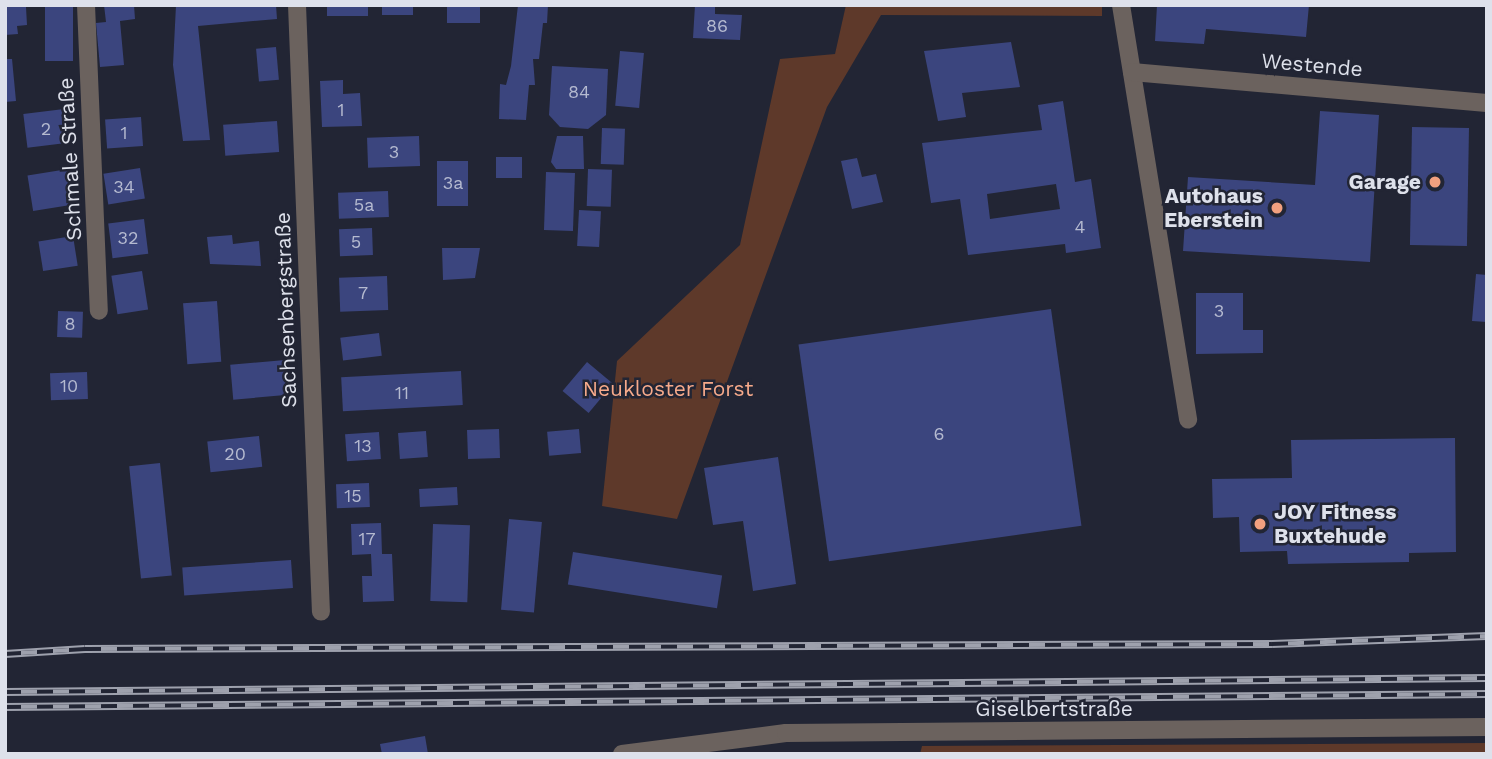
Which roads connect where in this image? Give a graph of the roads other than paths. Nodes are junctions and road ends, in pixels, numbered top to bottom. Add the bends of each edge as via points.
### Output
1 (86, 5) edge
2 (297, 5) edge
3 (1121, 5) edge
4 (1132, 72) junction
5 (1487, 103) edge
6 (99, 311) dead end
7 (1188, 420) dead end
8 (321, 612) dead end
9 (1487, 727) edge
10 (648, 751) edge
11 (622, 754) edge

1 - 6 street, Schmale Straße
2 - 8 street, Sachsenbergstraße
3 - 4 street
4 - 5 street, Westende
4 - 7 street
9 - 10 street, Giselbertstraße via 786,733
10 - 11 street, Giselbertstraße

